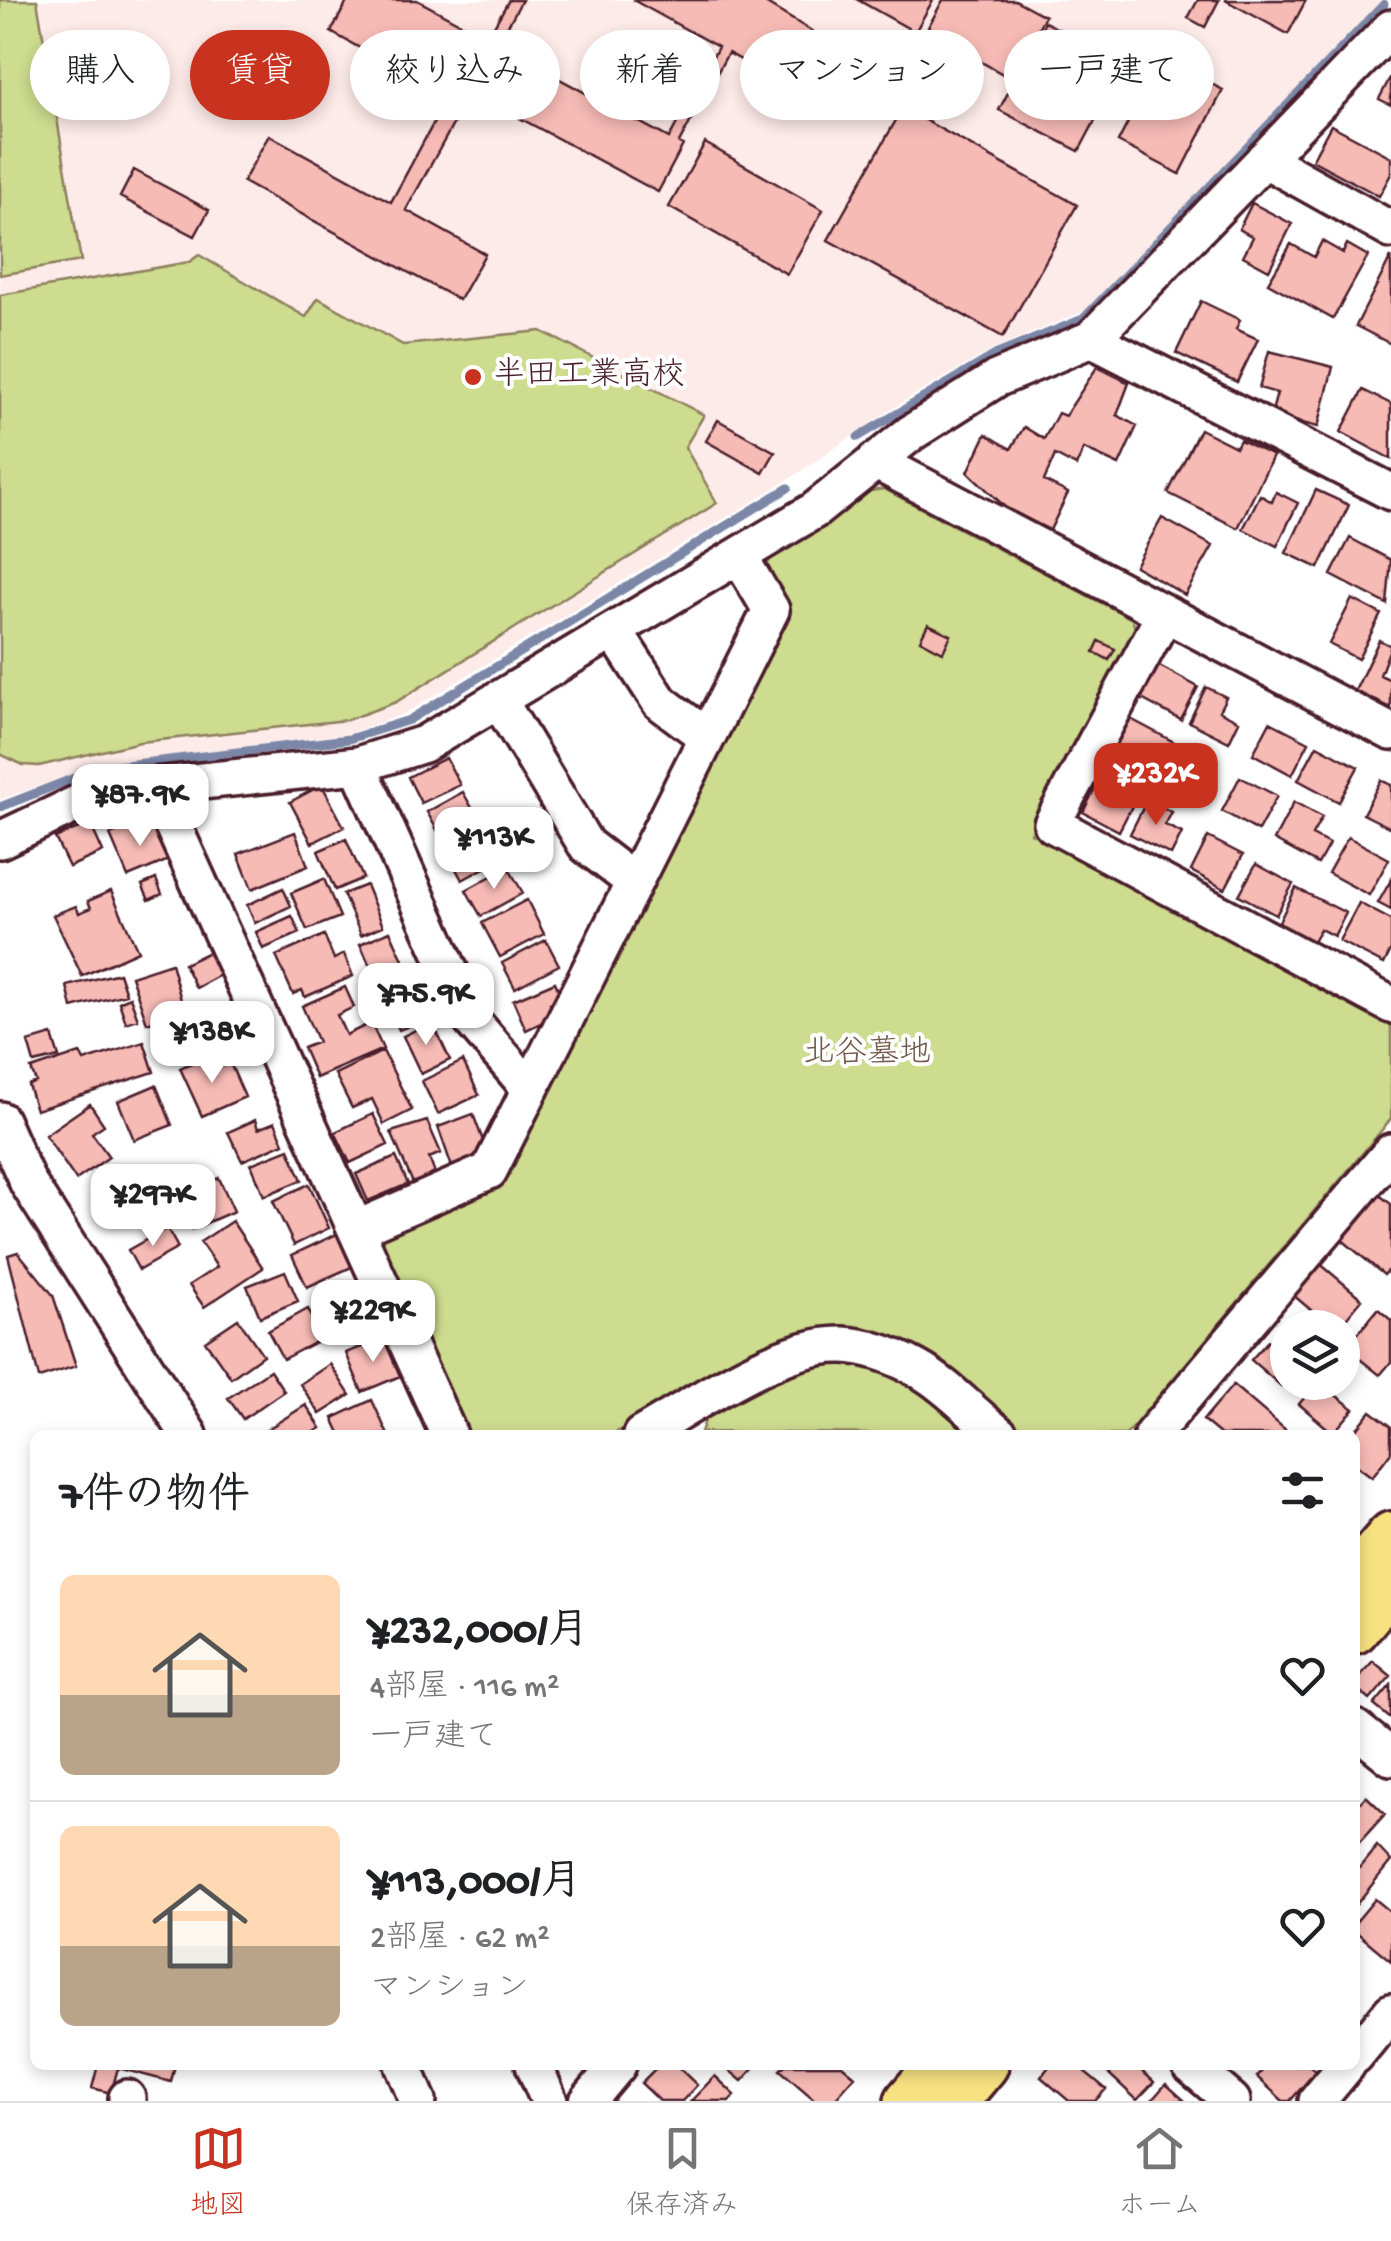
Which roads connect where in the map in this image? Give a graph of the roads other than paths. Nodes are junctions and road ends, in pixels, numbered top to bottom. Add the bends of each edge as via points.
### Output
1 (1391, 28) edge
2 (1264, 159) junction
3 (1391, 230) edge
4 (1091, 340) junction
5 (875, 461) junction
6 (1391, 492) edge
7 (739, 556) junction
8 (1164, 615) junction
9 (614, 630) junction
10 (498, 699) junction
11 (1391, 732) edge
12 (706, 737) junction
13 (358, 765) junction
14 (155, 786) junction
15 (0, 840) edge
16 (634, 882) junction
17 (1391, 1004) edge
18 (530, 1088) junction
19 (0, 1120) edge
20 (1391, 1152) edge
21 (356, 1229) junction
22 (666, 1429) edge
23 (186, 1430) edge
24 (446, 1430) edge
25 (994, 1430) edge
26 (1156, 1430) edge
27 (1391, 1535) edge
28 (1360, 1571) edge
29 (1391, 1587) edge
30 (1360, 1624) edge
31 (1360, 1732) edge
32 (1391, 1757) edge
33 (1391, 2012) edge
34 (1360, 2050) edge
35 (405, 2070) edge
36 (536, 2070) edge
37 (614, 2070) edge
38 (935, 2070) edge
39 (982, 2070) edge
40 (1196, 2070) edge
41 (1343, 2070) edge
42 (418, 2101) edge
43 (549, 2101) edge
44 (588, 2101) edge
45 (908, 2101) edge
46 (955, 2101) edge
47 (1232, 2101) edge
48 (1317, 2101) edge

1 - 2 street
2 - 3 street
2 - 4 street
4 - 5 street via 996,378
4 - 6 street
5 - 7 street via 815,510
5 - 8 street
7 - 9 street
7 - 12 street via 770,610
8 - 11 street
8 - 17 street via 1052,824
9 - 10 street
9 - 12 street via 660,702
10 - 13 street via 424,744
10 - 16 street via 586,845
12 - 16 street
13 - 14 street
13 - 18 street via 472,1020
14 - 15 street via 104,791
14 - 21 street
16 - 18 street
18 - 21 street via 489,1171
19 - 23 street via 28,1183
20 - 26 street
21 - 24 street
22 - 25 street via 801,1352 842,1345 884,1353 920,1370
27 - 28 main road
29 - 30 main road
31 - 32 street
33 - 34 street
35 - 42 street
36 - 43 street
37 - 44 street
38 - 45 main road
39 - 46 main road
40 - 47 street
41 - 48 street

